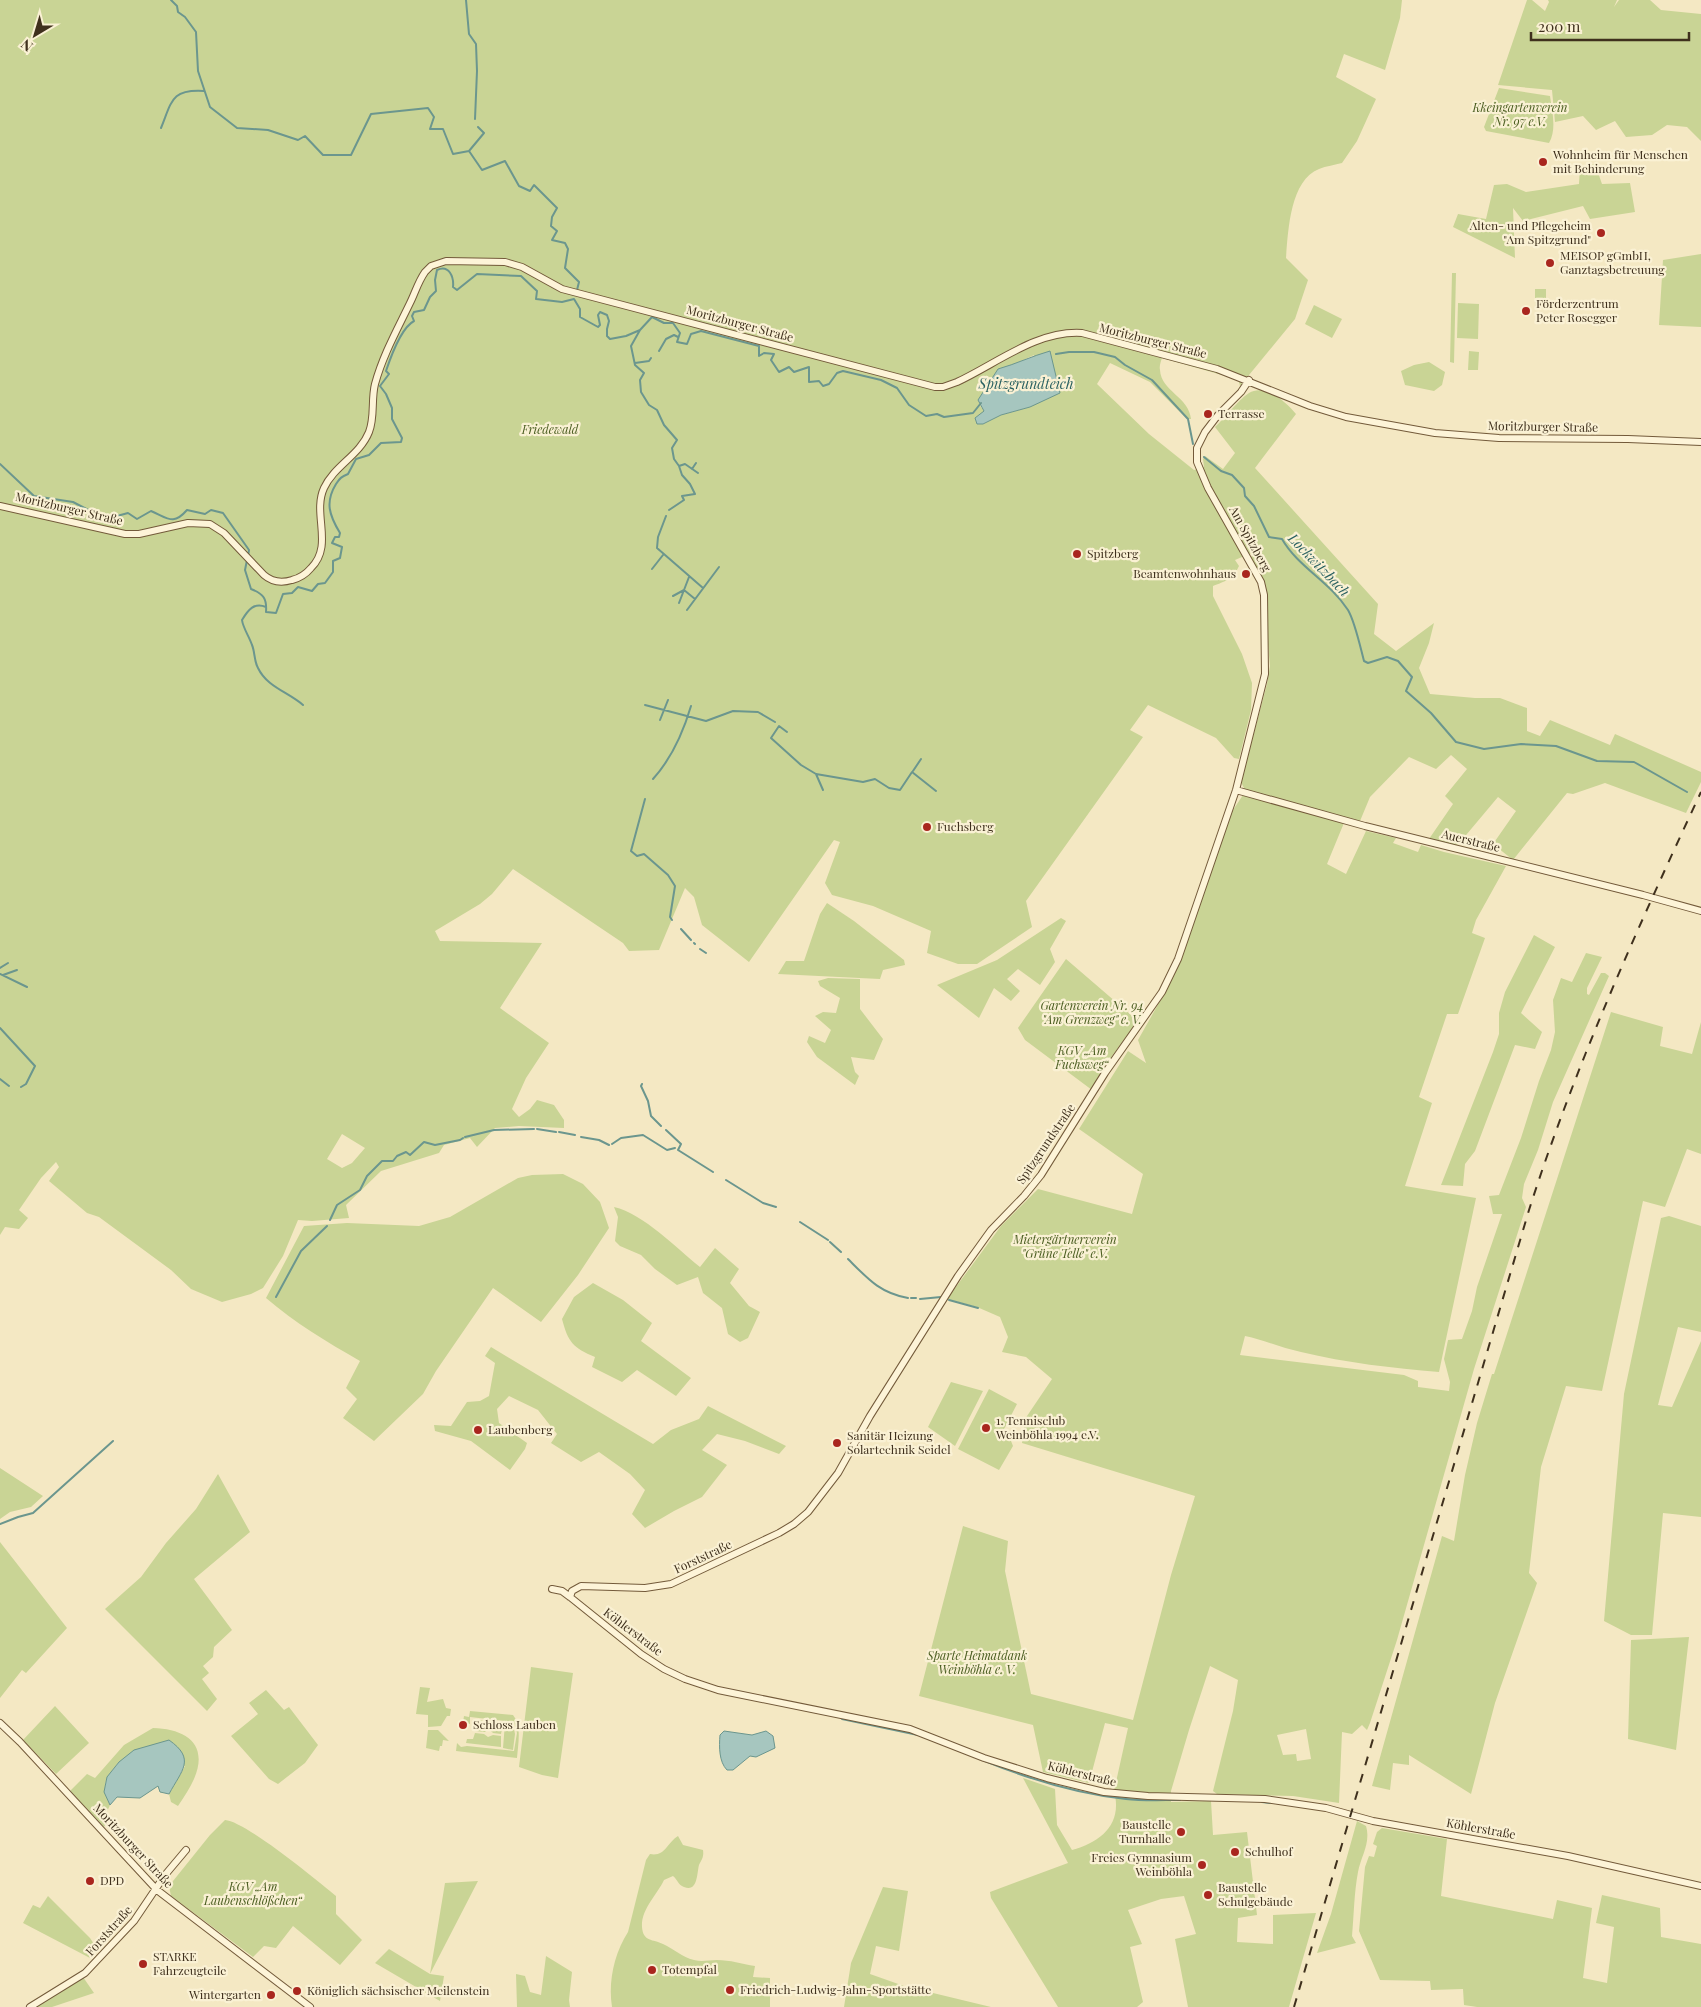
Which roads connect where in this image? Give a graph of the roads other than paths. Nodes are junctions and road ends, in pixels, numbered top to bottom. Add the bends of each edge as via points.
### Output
1 (1250, 380) junction
2 (1701, 442) edge
3 (0, 506) edge
4 (1236, 790) junction
5 (1701, 912) edge
6 (829, 1486) joint
7 (552, 1589) dead end
8 (570, 1597) junction
9 (0, 1723) edge
10 (186, 1850) dead end
11 (1701, 1886) edge
12 (157, 1890) junction
13 (30, 2007) edge
14 (310, 2007) edge

1 - 2 street, Moritzburger Straße via 1310,406 1346,417 1435,433 1499,438
1 - 3 street, Moritzburger Straße via 1194,362 1067,332 1039,339 957,382 935,387 562,289 517,265 446,260 424,272 386,351 374,388 372,425 367,437 324,487 320,502 322,544 317,561 302,576 281,582 268,578 217,528 205,523 125,534
1 - 4 street, Am Spitzberg via 1211,423 1196,455 1200,474 1249,559 1264,595 1266,674
4 - 5 street, Auerstraße
4 - 6 street, Spitzgrundstraße via 1168,982 1035,1183 991,1230 958,1276
6 - 8 street, Forststraße via 794,1524 678,1582 644,1588 581,1586 572,1591
7 - 8 street, Köhlerstraße
8 - 11 street, Köhlerstraße via 647,1658 685,1679 718,1690 910,1730 1047,1778 1104,1792 1265,1798 1326,1808 1373,1821 1568,1856
9 - 12 street, Moritzburger Straße
10 - 12 street, Forststraße
12 - 13 street, Forststraße via 134,1921 85,1972
12 - 14 street, Moritzburger Straße

